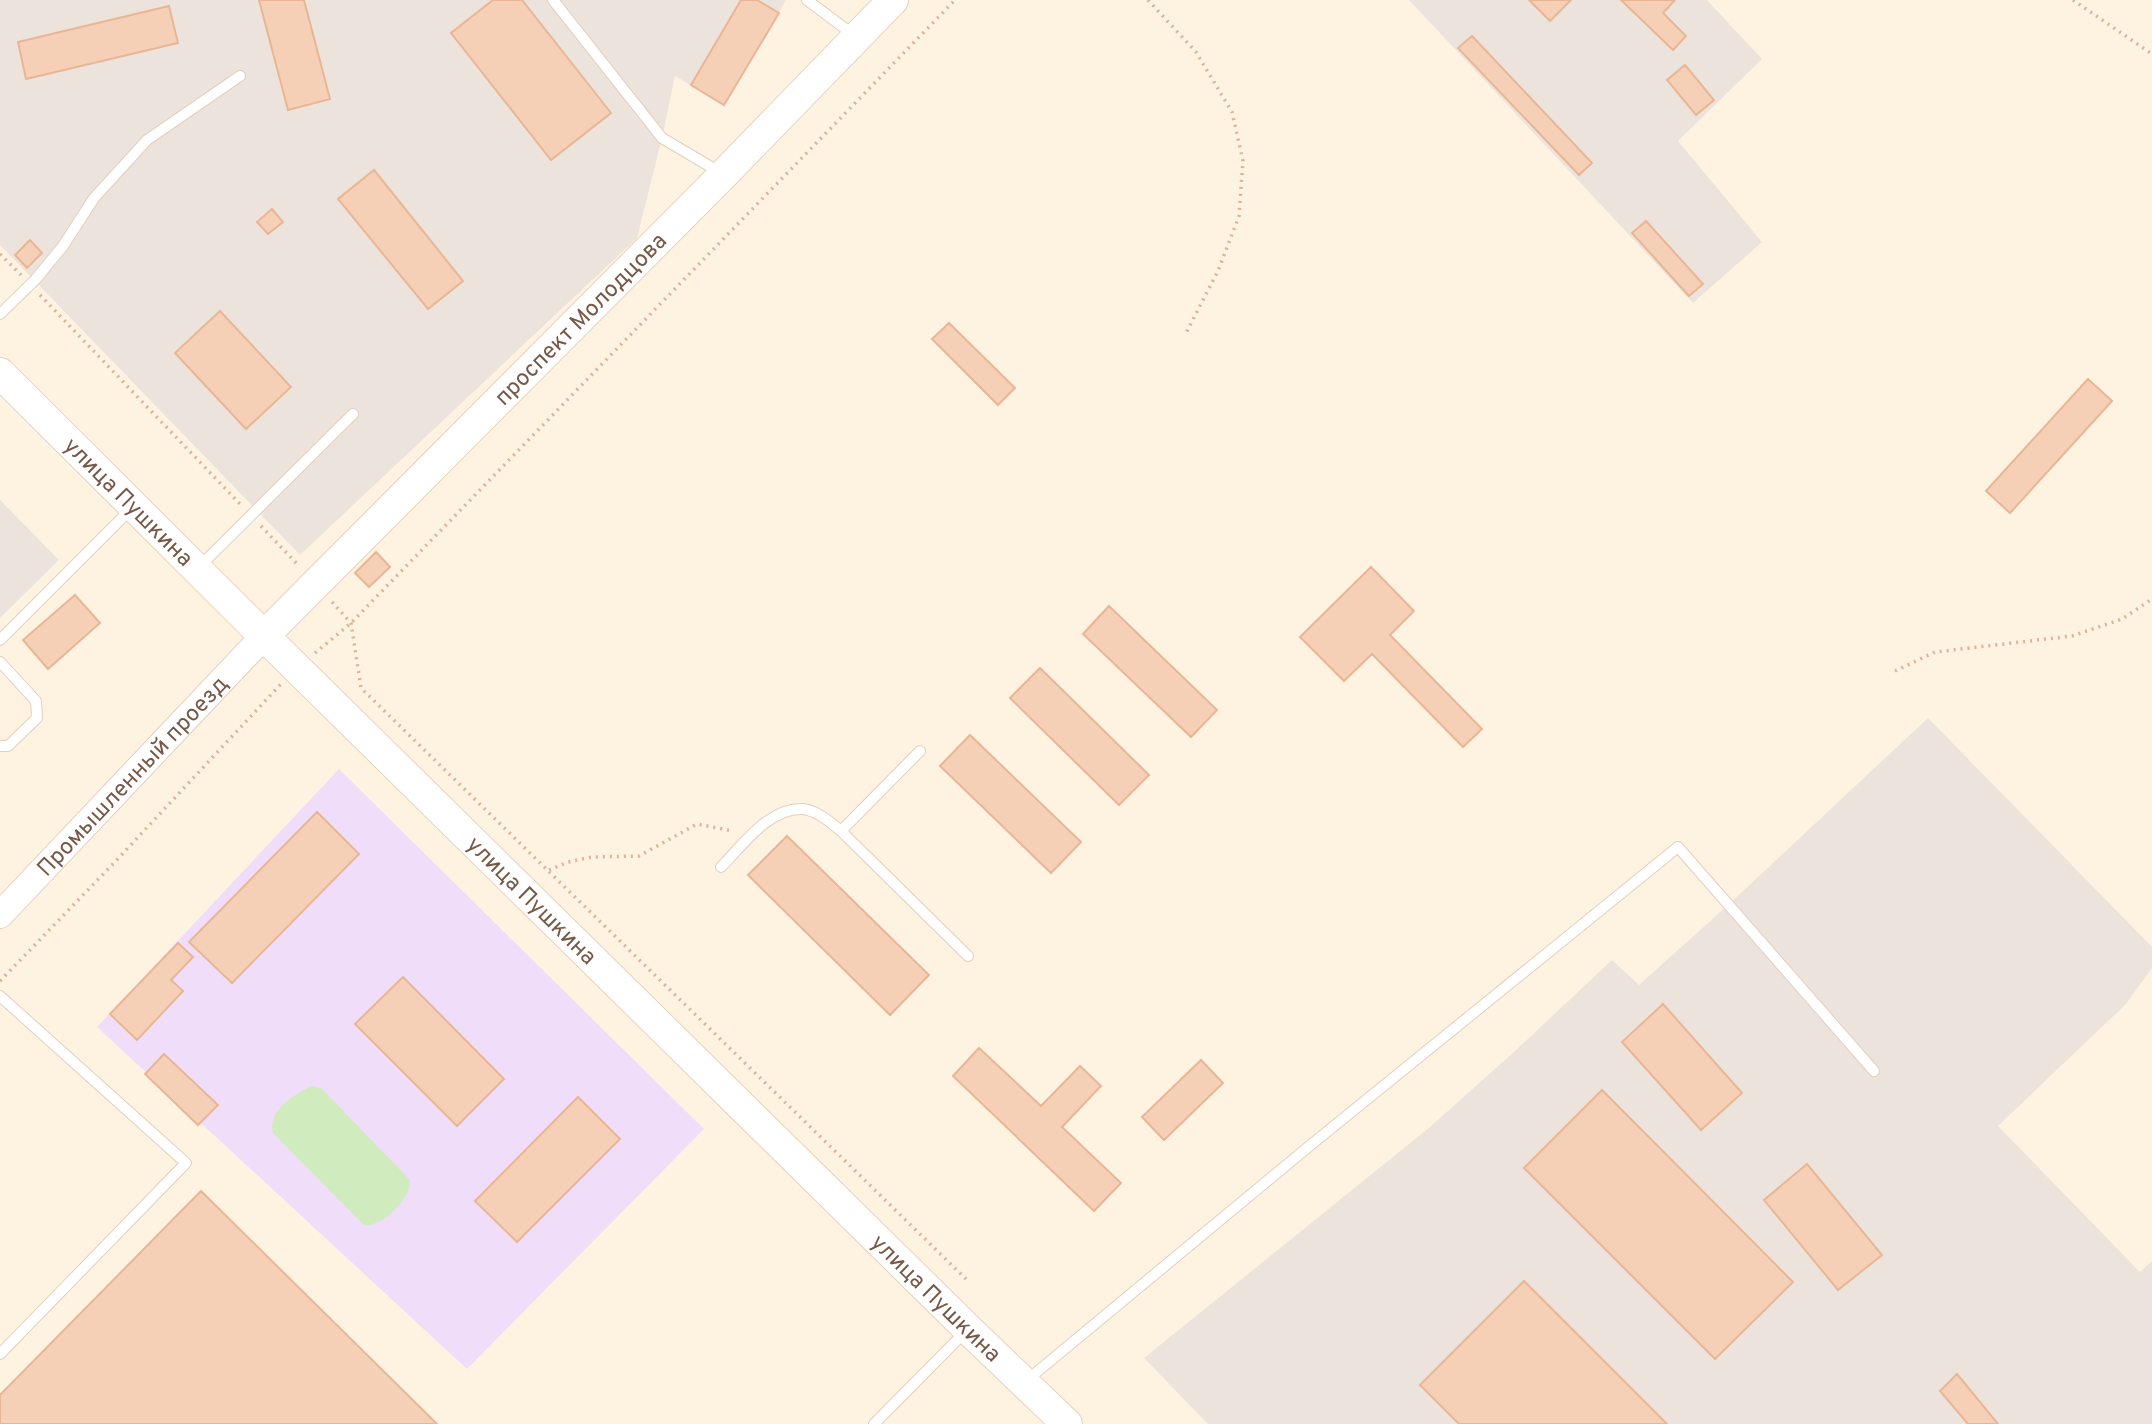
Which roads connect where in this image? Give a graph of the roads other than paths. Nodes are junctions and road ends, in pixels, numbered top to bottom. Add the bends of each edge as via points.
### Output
1 (553, 0) edge
2 (807, 0) edge
3 (893, 0) edge
4 (857, 38) junction
5 (240, 76) dead end
6 (724, 174) junction
7 (0, 314) edge
8 (0, 373) edge
9 (353, 414) dead end
10 (134, 506) junction
11 (197, 569) junction
12 (264, 636) junction
13 (0, 640) edge
14 (0, 662) edge
15 (0, 746) edge
16 (920, 751) dead end
17 (841, 831) junction
18 (721, 867) dead end
19 (0, 915) edge
20 (968, 956) dead end
21 (0, 996) edge
22 (1874, 1071) dead end
23 (968, 1329) junction
24 (0, 1354) edge
25 (1024, 1382) junction
26 (874, 1424) edge
27 (1067, 1424) edge

1 - 6 lane via 662,138
2 - 4 lane
3 - 4 main road, проспект Молодцова
4 - 6 main road, проспект Молодцова
5 - 7 lane via 147,140 94,198 63,246
6 - 12 main road, проспект Молодцова
8 - 10 main road, улица Пушкина
9 - 11 lane
10 - 11 main road, улица Пушкина
10 - 13 lane
11 - 12 main road, улица Пушкина
12 - 19 street, Промышленный проезд
12 - 23 main road, улица Пушкина
14 - 15 lane via 36,701 37,719 8,746
16 - 17 lane
17 - 18 lane via 803,809 783,812 765,823
17 - 20 lane
21 - 24 lane via 186,1163
22 - 25 lane via 1678,847
23 - 25 main road, улица Пушкина
23 - 26 lane
25 - 27 main road, улица Пушкина

